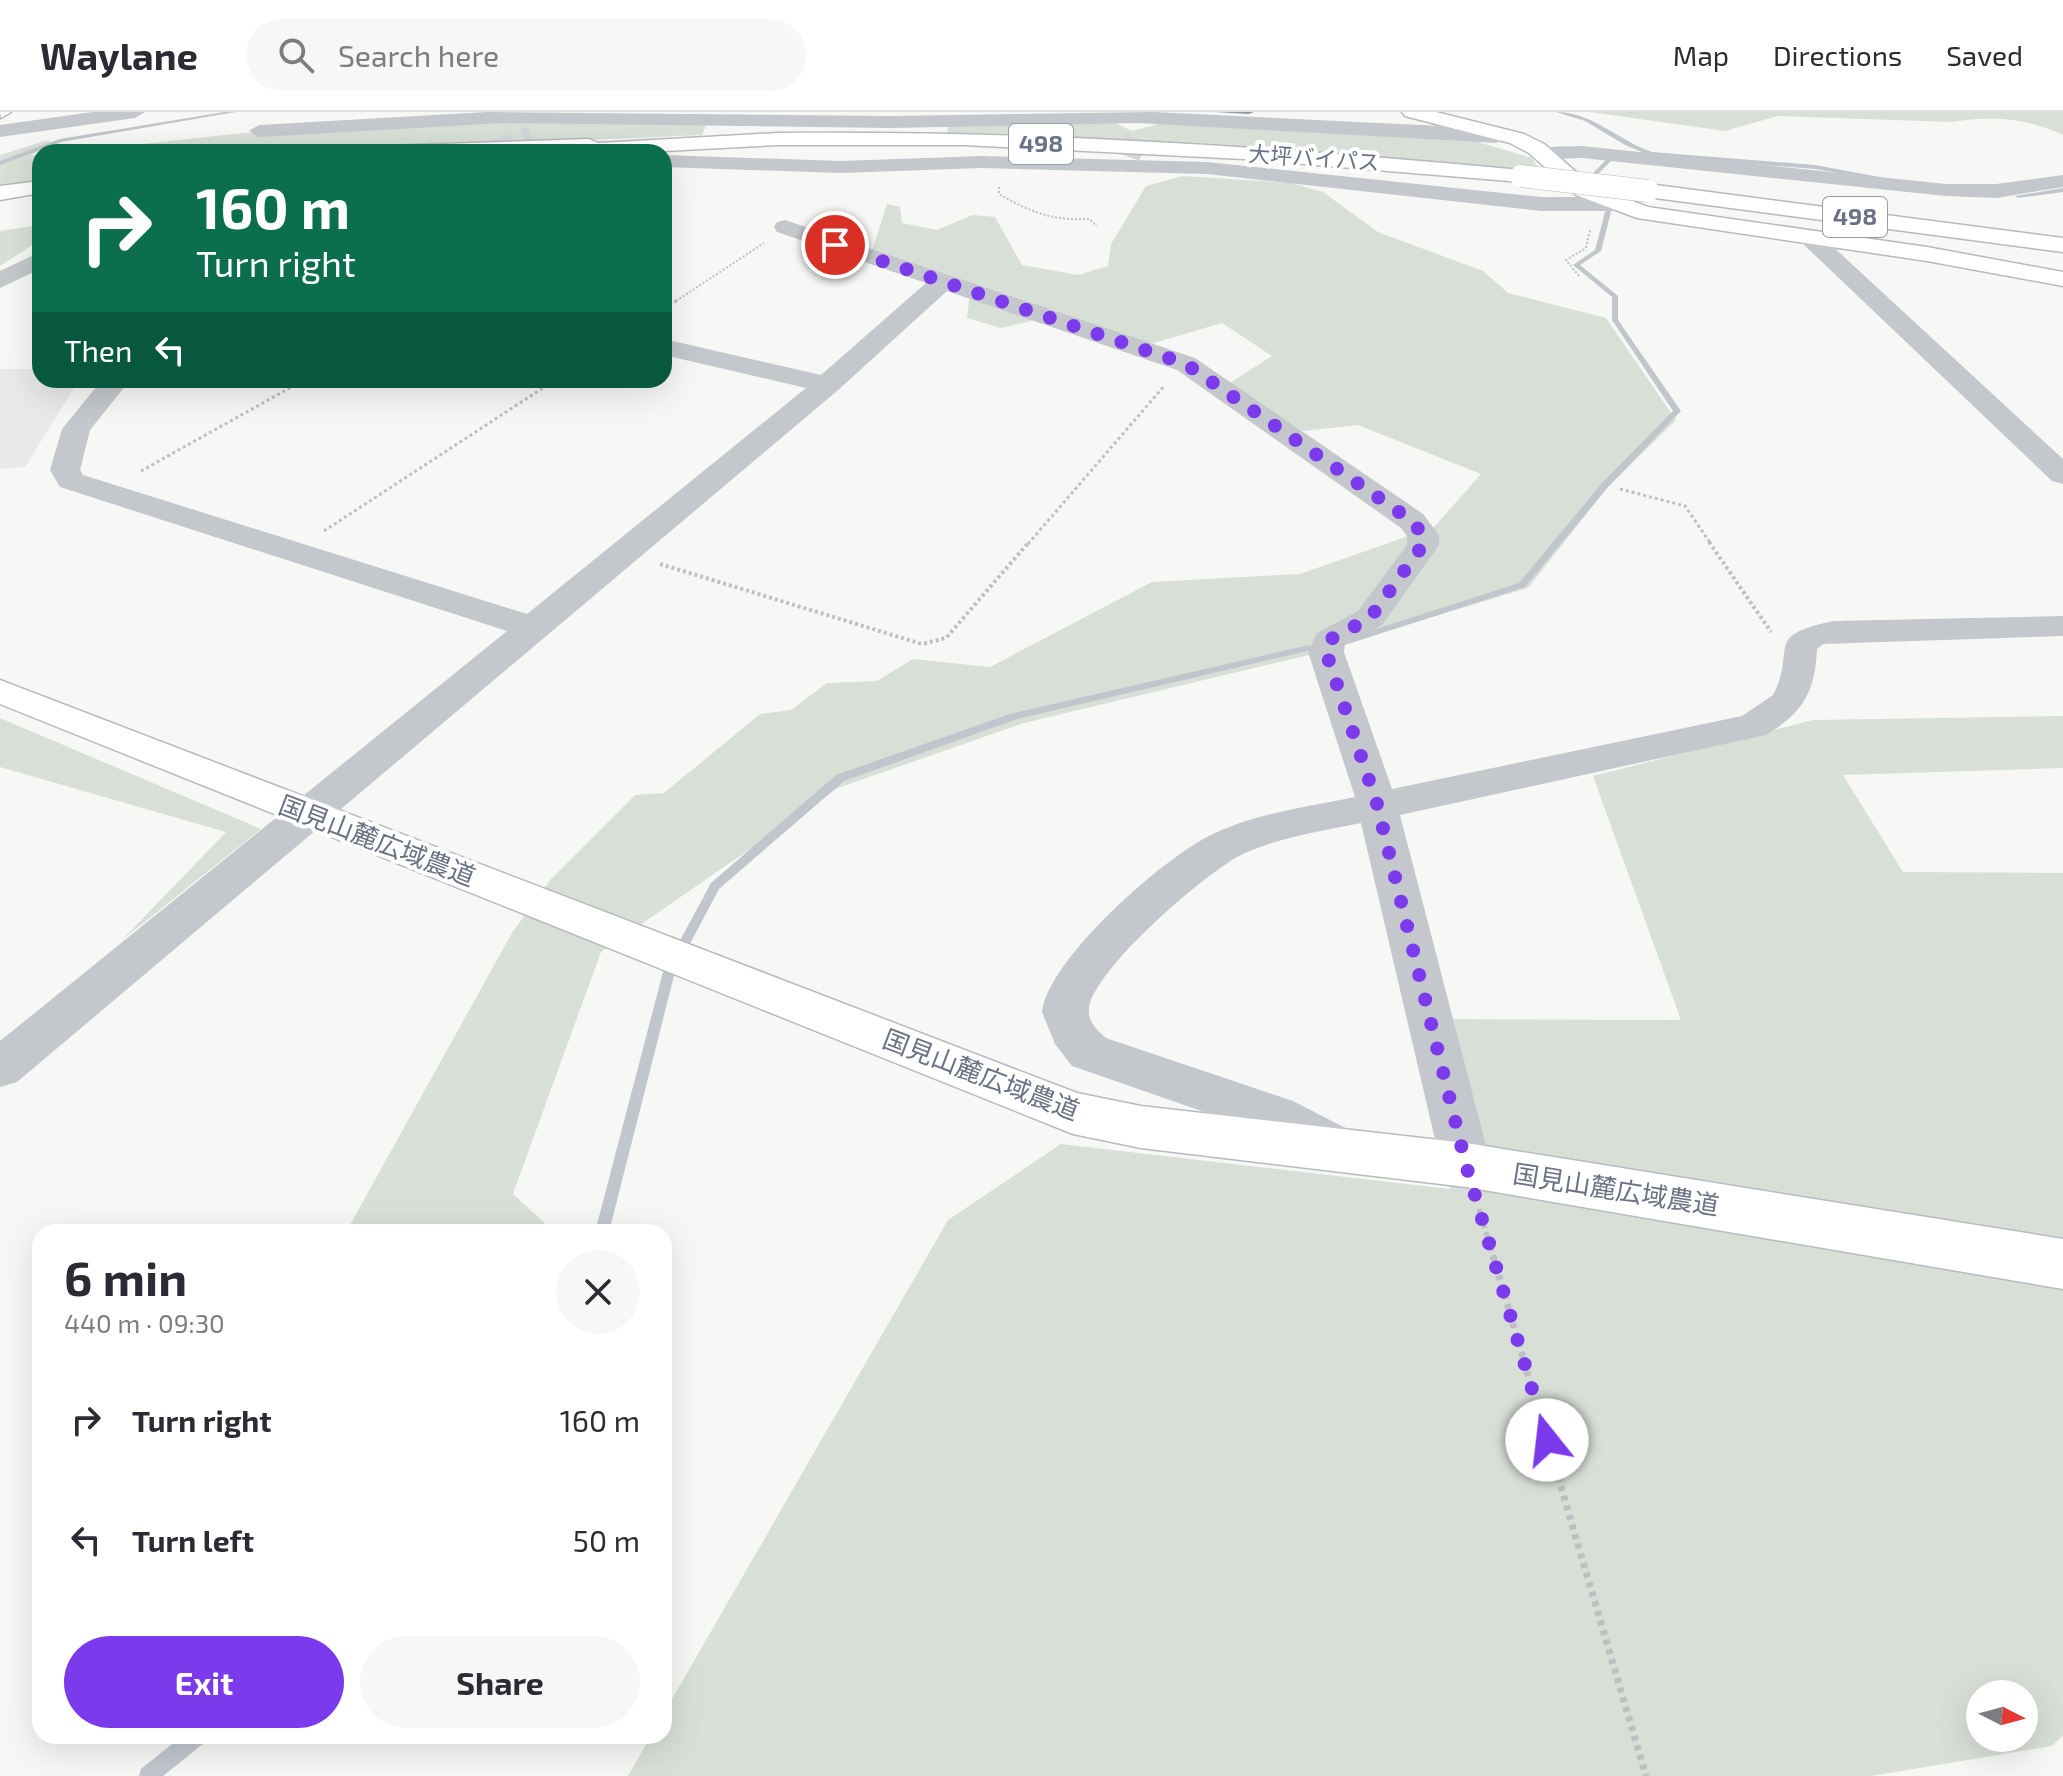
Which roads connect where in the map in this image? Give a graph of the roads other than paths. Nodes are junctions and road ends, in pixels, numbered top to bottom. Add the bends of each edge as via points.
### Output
1 (135, 112) edge
2 (1412, 112) edge
3 (1138, 114) edge
4 (588, 115) edge
5 (894, 117) edge
6 (0, 131) edge
7 (259, 131) dead end
8 (933, 131) junction
9 (1504, 135) junction
10 (532, 136) tunnel mouth
11 (778, 139) junction
12 (626, 144) edge
13 (672, 145) edge
14 (1545, 153) junction
15 (1103, 155) junction
16 (672, 161) edge
17 (1207, 168) junction
18 (2063, 181) edge
19 (32, 188) edge
20 (0, 193) edge
21 (1614, 204) junction
22 (32, 205) edge
23 (0, 210) edge
24 (785, 227) road end
25 (1809, 237) junction
26 (2063, 245) edge
27 (32, 263) edge
28 (2063, 279) edge
29 (0, 281) edge
30 (941, 283) junction
31 (672, 349) edge
32 (827, 385) junction
33 (109, 388) edge
34 (2063, 475) edge
35 (2063, 626) edge
36 (534, 628) junction
37 (0, 691) edge
38 (1377, 804) junction
39 (308, 815) junction
40 (0, 1068) edge
41 (1345, 1152) junction
42 (1466, 1165) junction
43 (2063, 1264) edge

1 - 6 street
2 - 9 main road
3 - 8 street
3 - 9 street
3 - 17 street via 1133,147
4 - 5 street
4 - 7 street
4 - 10 street
5 - 8 street
8 - 11 main road, 大坪バイパス / 498
8 - 15 main road, 大坪バイパス / 498
9 - 14 main road
11 - 12 main road
11 - 13 main road, 大坪バイパス / 498
14 - 18 street via 1582,152 1946,190 1996,191
14 - 21 main road via 1565,177
15 - 16 street via 841,167
15 - 17 street
15 - 26 main road, 大坪バイパス / 498, bridge via 1314,157 1521,176
17 - 21 street via 1541,204
19 - 20 main road
21 - 25 main road
22 - 23 main road
24 - 30 street
25 - 28 main road
25 - 34 street
27 - 29 street
30 - 32 street
30 - 38 street via 1186,364 1412,521 1423,535 1423,545 1370,618 1329,640 1326,652
31 - 32 street
32 - 36 street
33 - 36 street via 76,429 65,470 71,481
35 - 38 street via 1834,631 1811,636 1800,647 1798,688 1781,710 1753,726
36 - 39 street
37 - 39 main road, 国見山麓広域農道
38 - 41 street via 1263,830 1216,850 1166,886 1075,981 1065,1007 1072,1034 1089,1052 1276,1116
38 - 42 street
39 - 40 street
39 - 41 main road, 国見山麓広域農道 via 1073,1113 1141,1127
41 - 42 main road, 国見山麓広域農道
42 - 43 main road, 国見山麓広域農道

